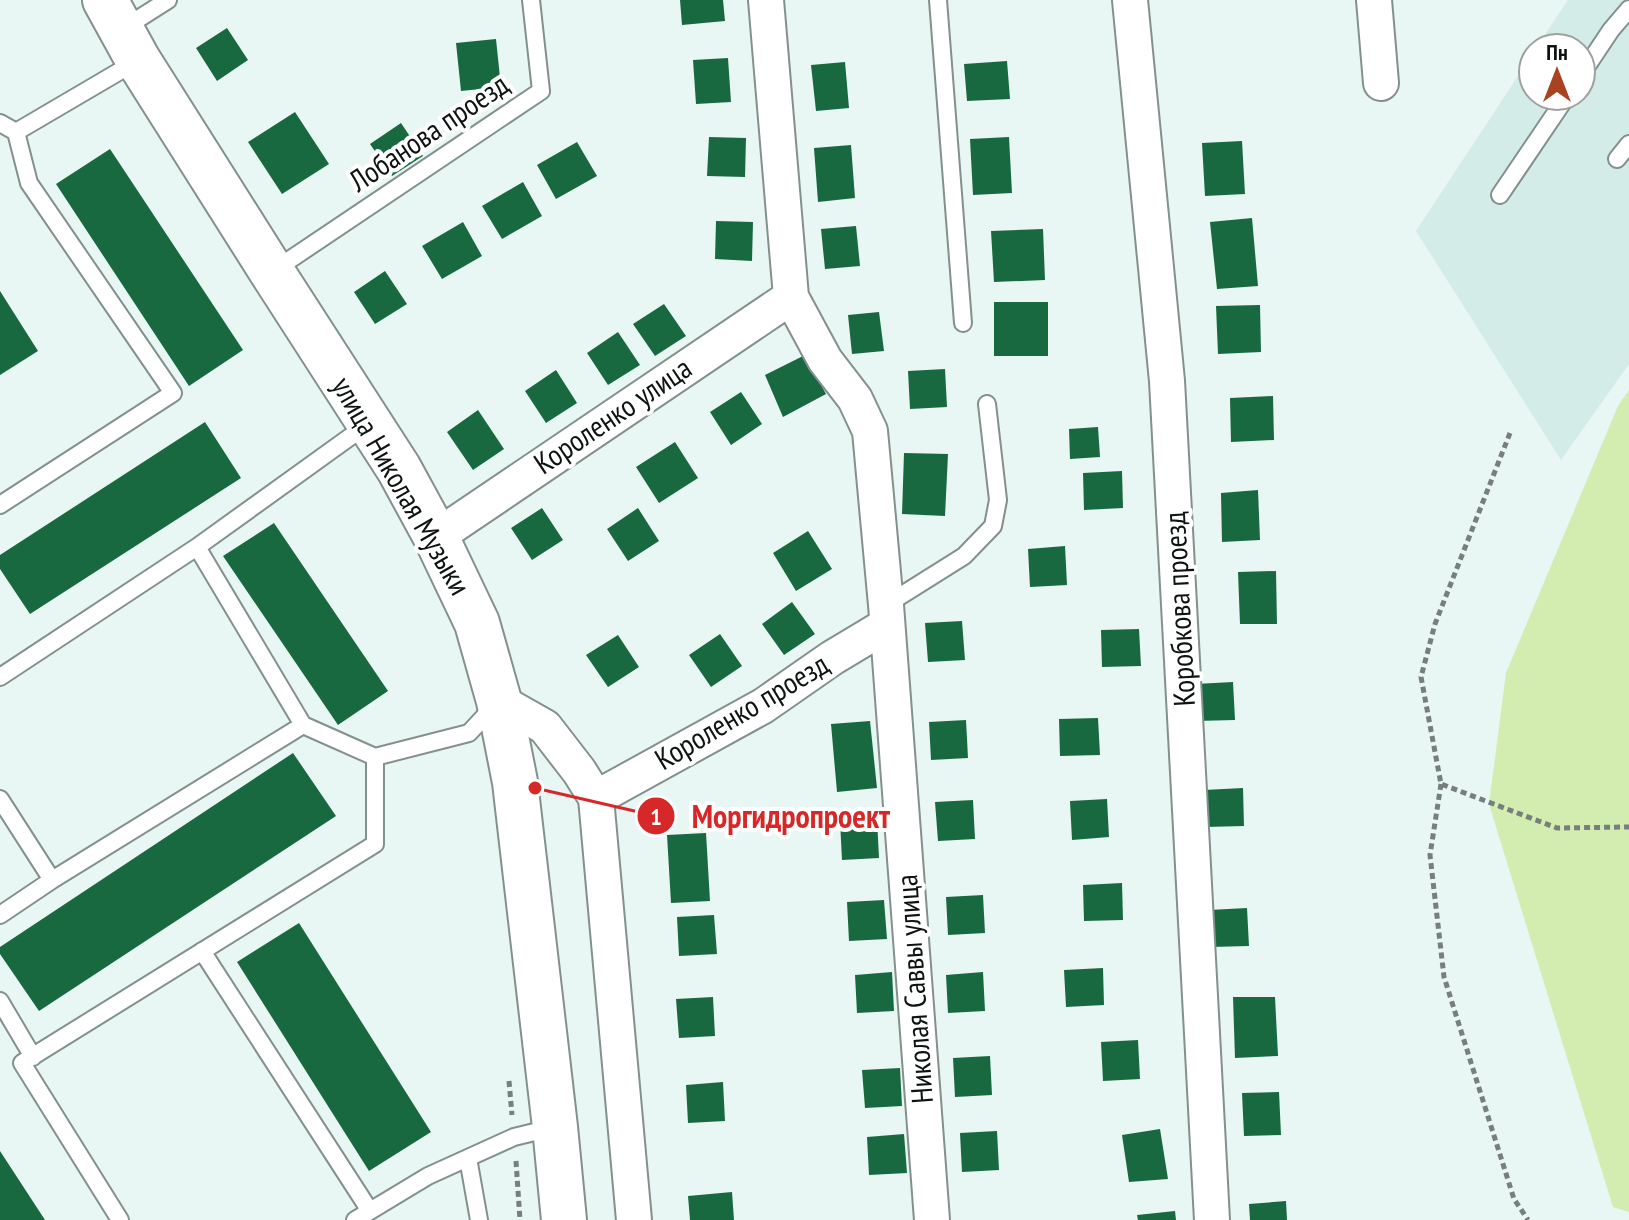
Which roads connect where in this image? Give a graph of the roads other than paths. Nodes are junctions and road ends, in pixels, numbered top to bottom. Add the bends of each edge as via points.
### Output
1 (168, 0) edge
2 (531, 0) edge
3 (766, 0) edge
4 (938, 0) edge
5 (1130, 0) edge
6 (1374, 0) edge
7 (1629, 9) edge
8 (122, 30) edge
9 (1597, 51) edge
10 (1381, 83) dead end
11 (1556, 112) edge
12 (0, 123) edge
13 (16, 132) junction
14 (1629, 144) edge
15 (1617, 159) dead end
16 (1500, 195) dead end
17 (272, 272) junction
18 (791, 297) junction
19 (963, 323) dead end
20 (987, 404) dead end
21 (369, 423) junction
22 (0, 505) edge
23 (436, 537) junction
24 (197, 547) junction
25 (887, 615) junction
26 (0, 677) edge
27 (499, 701) junction
28 (303, 725) junction
29 (375, 757) junction
30 (596, 798) junction
31 (0, 799) edge
32 (52, 880) junction
33 (0, 915) edge
34 (202, 951) junction
35 (0, 1001) edge
36 (33, 1057) junction
37 (555, 1127) junction
38 (468, 1158) junction
39 (362, 1216) edge
40 (120, 1220) edge
41 (479, 1220) edge
42 (564, 1220) edge
43 (634, 1220) edge
44 (932, 1220) edge
45 (1212, 1220) edge

1 - 8 lane
2 - 17 lane, Лобанова проезд via 541,91
3 - 18 street
4 - 19 lane
5 - 45 street, Коробкова проезд via 1167,381
6 - 10 street
7 - 9 lane
8 - 13 lane
8 - 17 main road, улица Николая Музыки
11 - 16 lane
12 - 13 lane
13 - 22 lane via 29,183 173,393
14 - 15 lane
17 - 21 main road, улица Николая Музыки
18 - 23 street, Короленко улица
18 - 25 street, Николая Саввы улица via 870,431
20 - 25 lane via 998,500 993,526 964,556
21 - 23 main road, улица Николая Музыки
21 - 24 lane
23 - 27 main road, улица Николая Музыки via 477,623
24 - 26 lane
24 - 28 lane
25 - 30 street, Короленко проезд via 763,706
25 - 44 street, Николая Саввы улица
27 - 29 lane via 469,733
27 - 30 street via 545,727
27 - 37 main road, улица Николая Музыки via 515,782
28 - 29 lane
28 - 32 lane
29 - 34 lane via 375,844
30 - 43 street
31 - 32 lane
32 - 33 lane
34 - 36 lane
34 - 39 lane
35 - 36 lane
36 - 40 lane via 22,1063
37 - 38 lane via 514,1137
37 - 42 main road, улица Николая Музыки
38 - 39 lane
38 - 41 lane

